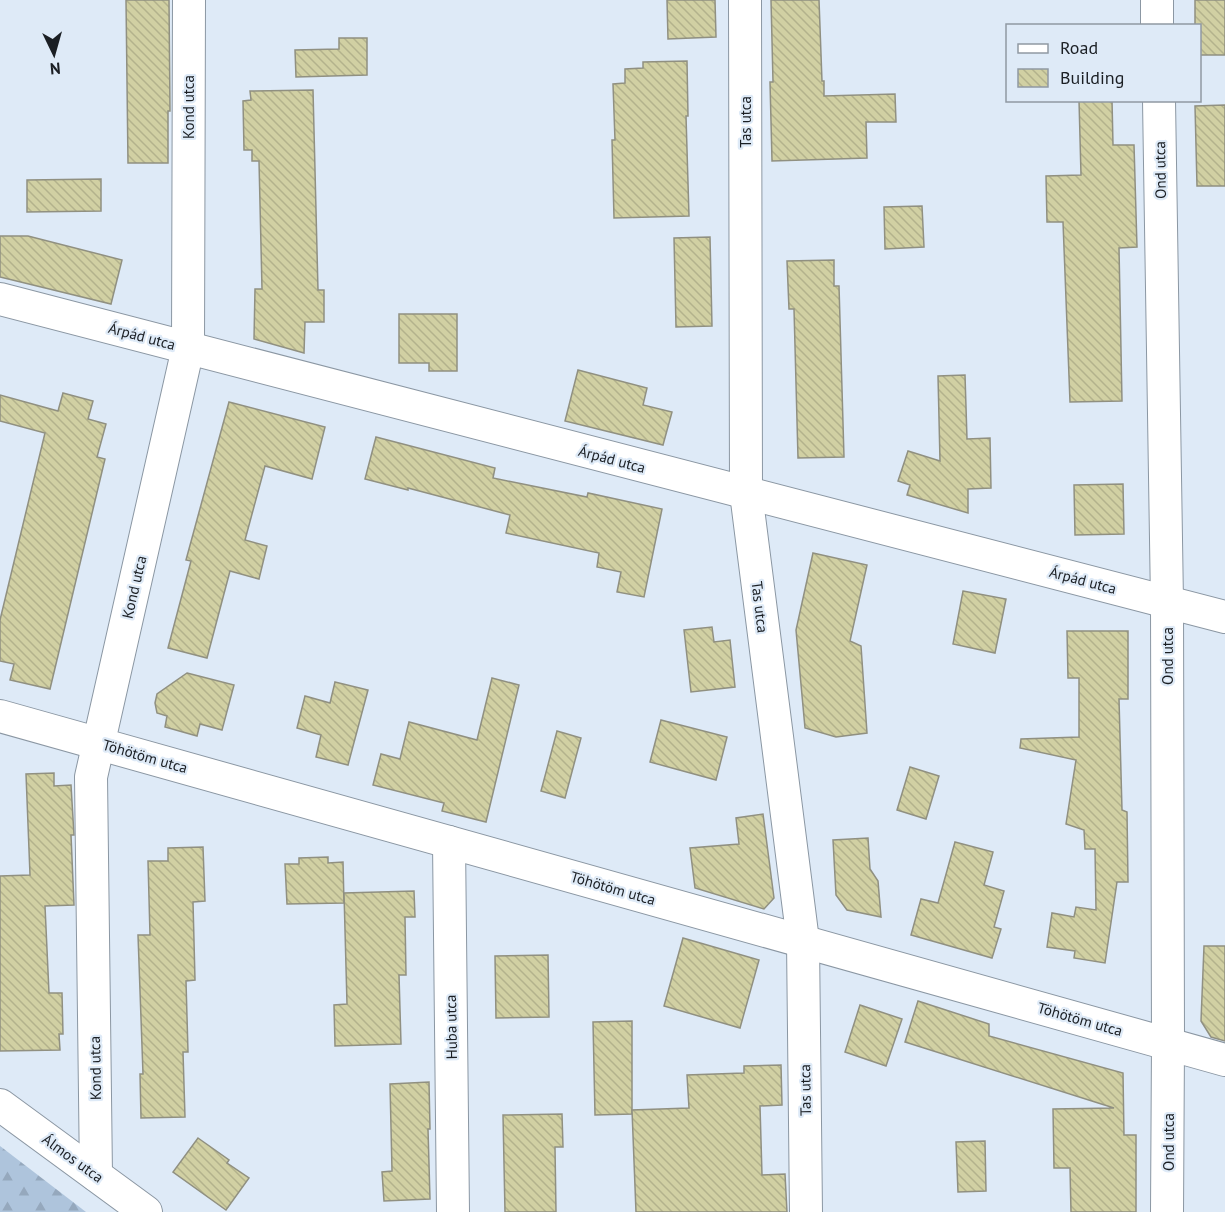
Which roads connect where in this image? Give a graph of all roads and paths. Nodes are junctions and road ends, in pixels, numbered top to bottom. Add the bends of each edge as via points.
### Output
1 (189, 0) edge
2 (745, 0) edge
3 (1157, 0) edge
4 (1157, 24) edge
5 (1159, 102) edge
6 (0, 299) edge
7 (188, 348) junction
8 (746, 493) junction
9 (1167, 602) junction
10 (1225, 617) edge
11 (0, 716) edge
12 (99, 743) junction
13 (449, 842) junction
14 (803, 941) junction
15 (1168, 1044) junction
16 (1225, 1060) edge
17 (0, 1105) edge
18 (96, 1175) junction
19 (146, 1212) edge
20 (453, 1212) edge
21 (806, 1212) edge
22 (1167, 1212) edge

1 - 7 street, Kond utca
2 - 8 street, Tas utca
3 - 4 street
5 - 9 street, Ond utca
6 - 7 street, Árpád utca
7 - 8 street, Árpád utca
7 - 12 street, Kond utca
8 - 9 street, Árpád utca
8 - 14 street, Tas utca
9 - 10 street, Árpád utca
9 - 15 street, Ond utca
11 - 12 street, Töhötöm utca
12 - 13 street, Töhötöm utca
12 - 18 street, Kond utca via 91,777
13 - 14 street, Töhötöm utca
13 - 20 street, Huba utca
14 - 15 street, Töhötöm utca
14 - 21 street, Tas utca
15 - 16 street, Töhötöm utca
15 - 22 street, Ond utca
17 - 18 street, Álmos utca
18 - 19 street, Álmos utca

